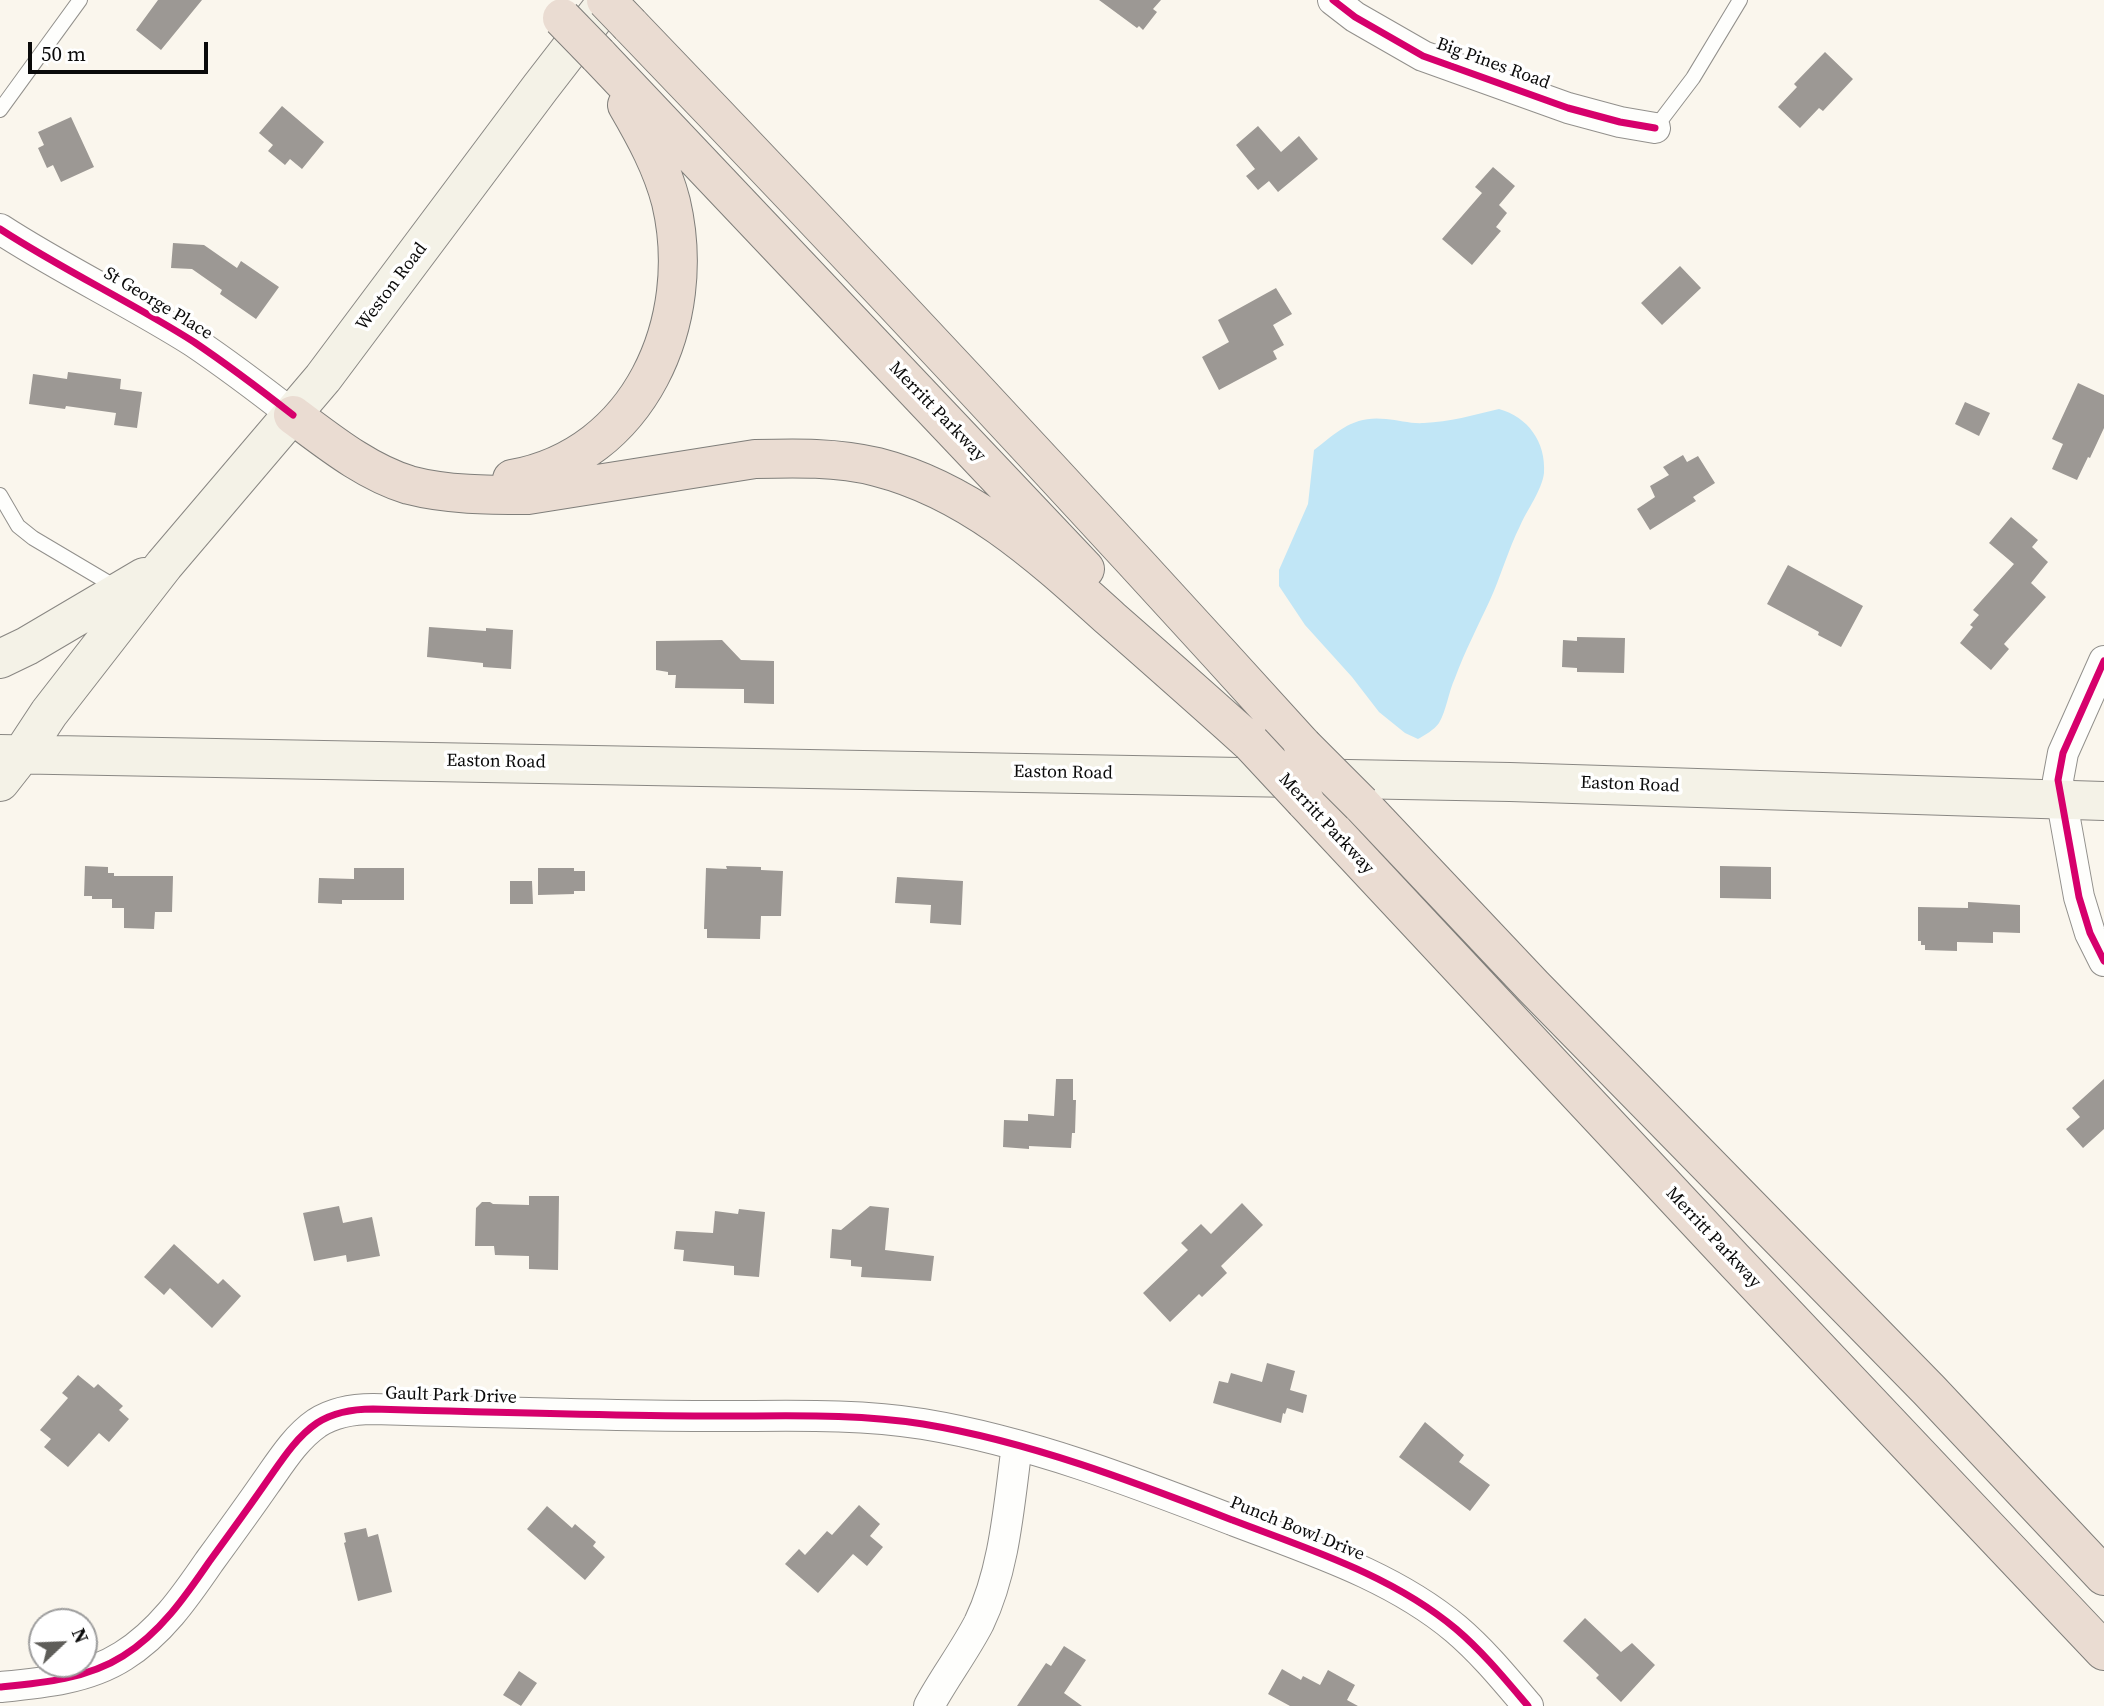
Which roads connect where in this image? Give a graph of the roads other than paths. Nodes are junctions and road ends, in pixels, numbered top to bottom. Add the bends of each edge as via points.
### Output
1 (80, 0) edge
2 (1333, 0) edge
3 (1740, 0) edge
4 (615, 8) edge
5 (553, 9) edge
6 (598, 55) junction
7 (0, 110) edge
8 (1655, 128) joint
9 (0, 229) edge
10 (293, 415) junction
11 (446, 491) junction
12 (0, 495) edge
13 (164, 565) junction
14 (123, 591) junction
15 (0, 659) edge
16 (2104, 662) edge
17 (1251, 743) junction
18 (7, 763) edge
19 (2062, 800) junction
20 (2104, 801) edge
21 (2104, 961) edge
22 (1017, 1445) junction
23 (2104, 1576) edge
24 (2104, 1651) edge
25 (0, 1688) edge
26 (929, 1706) edge
27 (1528, 1706) edge

1 - 7 lane
2 - 8 street, Big Pines Road via 1423,56 1568,108
3 - 8 lane via 1693,78
4 - 10 main road, Weston Road via 540,88
4 - 23 highway, Merritt Parkway, bridge via 1303,746
5 - 6 highway, Merritt Parkway, bridge
6 - 11 highway via 648,141 676,226 676,294 658,363 617,425 584,450 538,472
6 - 17 highway, Merritt Parkway
9 - 10 street, St George Place via 194,342
10 - 11 highway via 371,468 406,484
10 - 13 main road, Weston Road
11 - 17 highway via 528,495 755,459 817,458 909,477 947,492 1000,525
12 - 14 lane via 18,526 33,538
13 - 14 main road, Weston Road
13 - 18 main road, Weston Road
14 - 15 main road, Weston Road
16 - 19 street via 2063,753 2058,780
17 - 24 highway, Merritt Parkway, bridge
18 - 19 main road, Easton Road via 1497,781
19 - 20 main road, Easton Road
19 - 21 street via 2079,897
22 - 25 street, Gault Park Drive via 923,1424 837,1416 340,1412 315,1424 298,1440 188,1592 141,1643 103,1667 80,1675
22 - 26 street via 997,1573 980,1621
22 - 27 street, Punch Bowl Drive via 1138,1483 1398,1590 1459,1631

